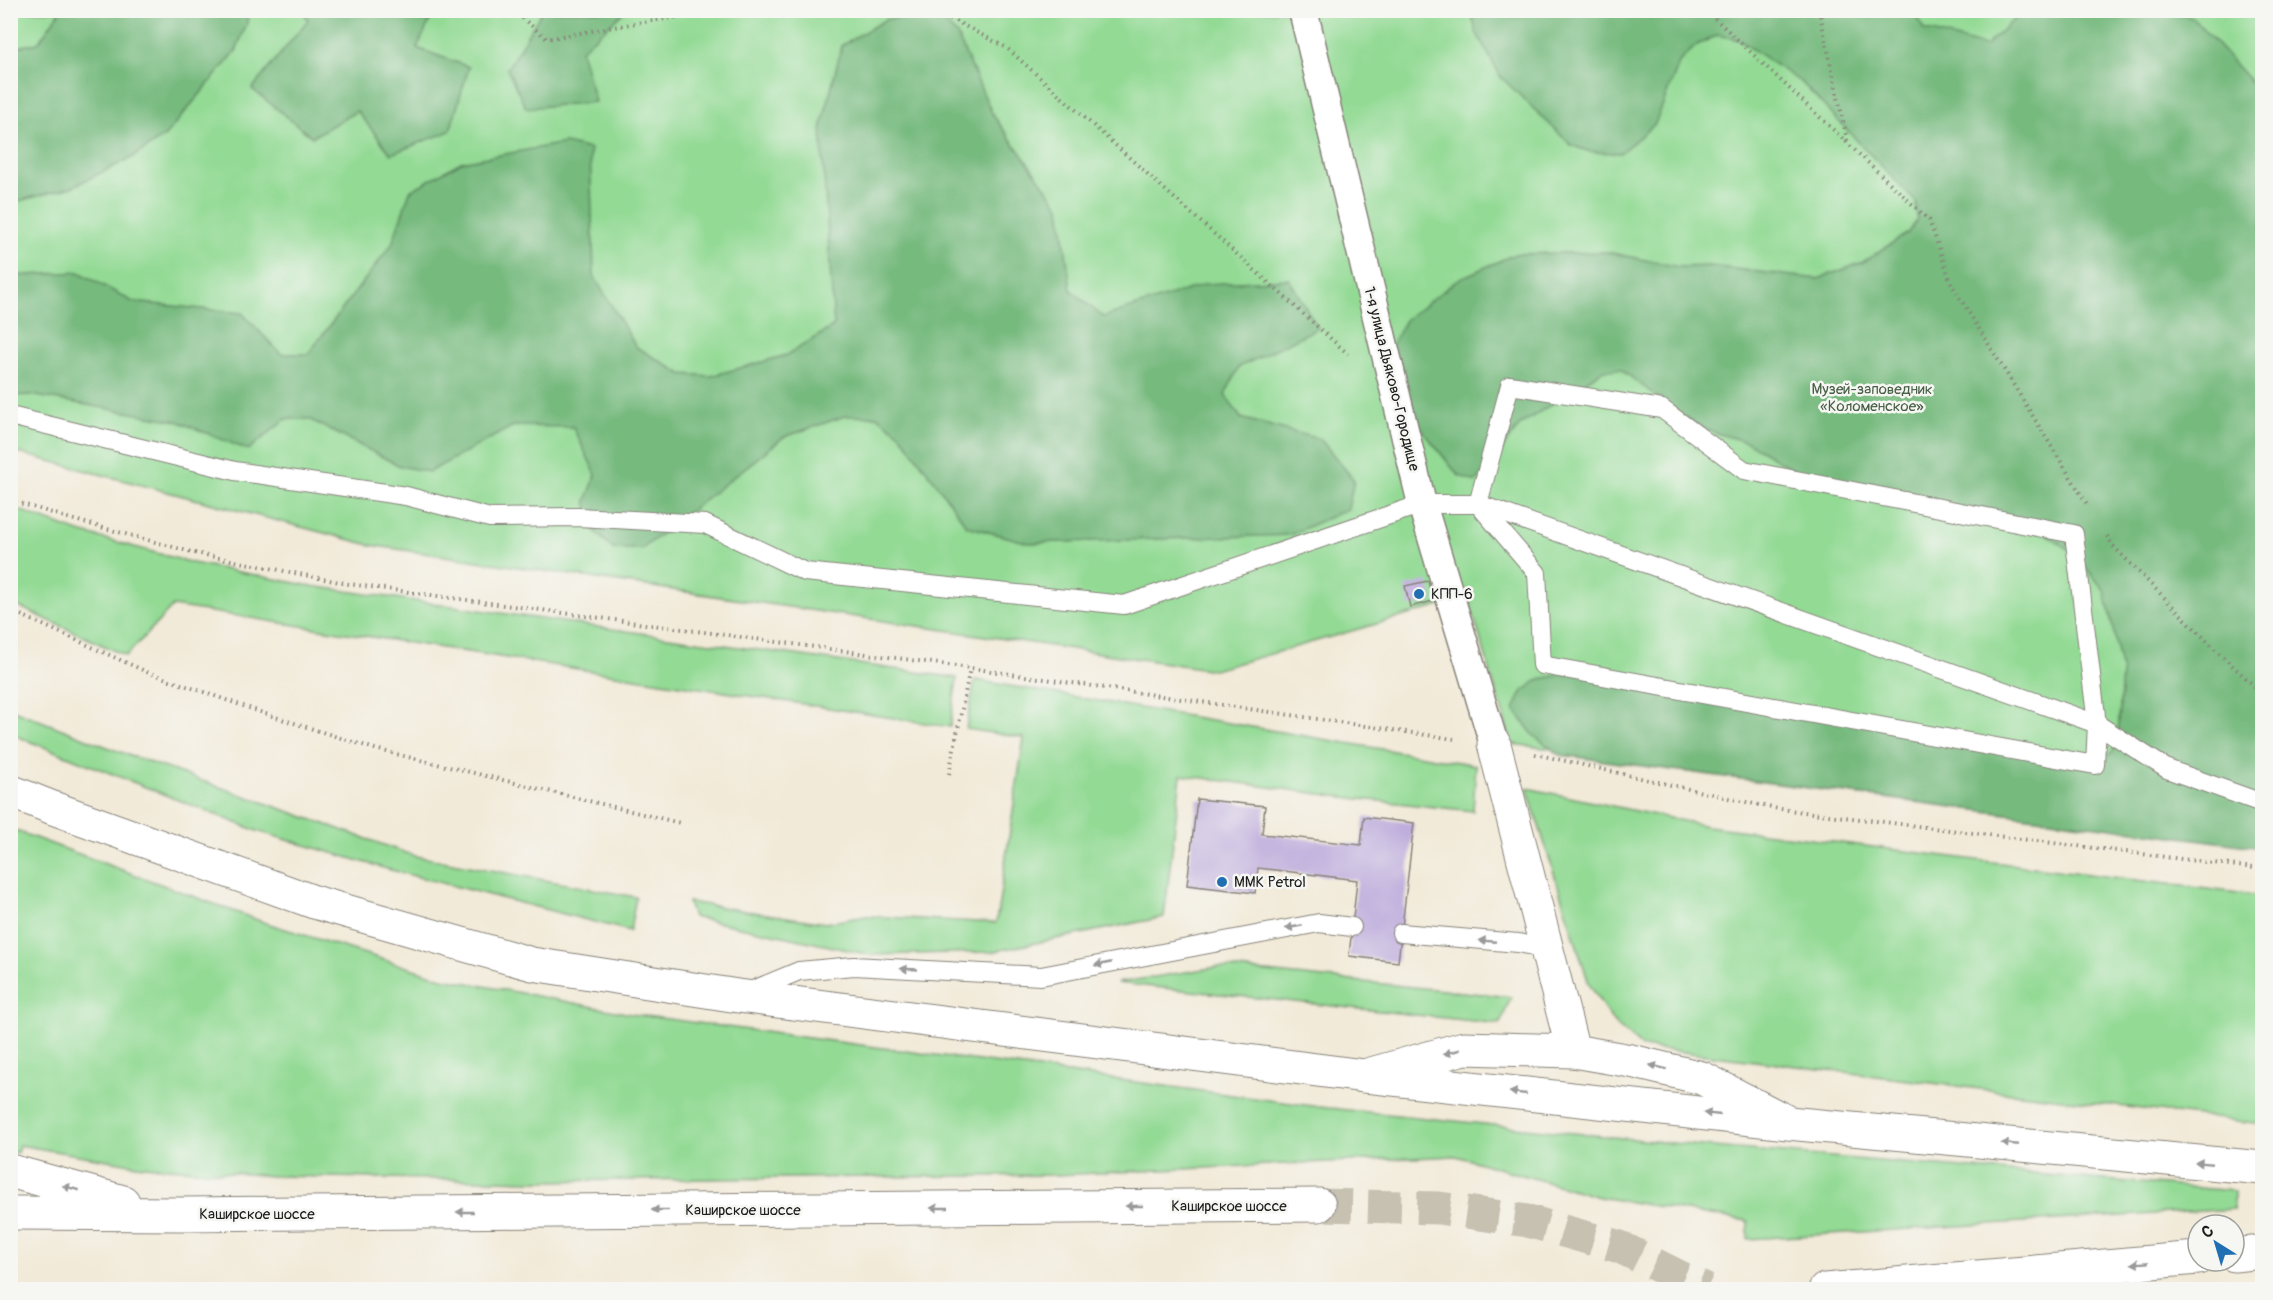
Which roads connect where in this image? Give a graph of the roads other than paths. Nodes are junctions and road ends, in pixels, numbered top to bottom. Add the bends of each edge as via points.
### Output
1 (1303, 10) edge
2 (10, 416) edge
3 (1422, 504) junction
4 (1478, 504) junction
5 (2097, 724) junction
6 (1494, 744) joint
7 (10, 791) edge
8 (2262, 803) edge
9 (1352, 927) dead end
10 (1401, 933) dead end
11 (1545, 948) junction
12 (738, 996) junction
13 (1573, 1051) junction
14 (1364, 1076) junction
15 (1788, 1123) junction
16 (2262, 1168) edge
17 (10, 1171) edge
18 (1319, 1205) tunnel mouth
19 (10, 1213) edge
20 (168, 1214) junction
21 (2262, 1252) edge
22 (2246, 1254) edge
23 (2186, 1259) edge
24 (1825, 1290) edge

1 - 3 street, 1-я улица Дьяково-Городище
2 - 3 lane via 235,471 406,496 490,518 578,517 705,525 805,572 1124,605
3 - 4 lane
3 - 6 street, 1-я улица Дьяково-Городище
4 - 5 lane
4 - 5 lane via 1537,573 1542,665 2095,765
4 - 5 lane via 1510,385 1662,409 1744,470 2074,534
5 - 8 lane via 2167,769
6 - 11 main road
7 - 12 main road via 314,902 532,964
9 -> 12 lane via 1319,922 1041,976 854,966 799,971
11 -> 10 lane
11 - 13 main road
12 - 14 main road
13 -> 14 main road via 1464,1048
15 -> 13 main road via 1702,1078
15 -> 14 main road
16 -> 15 main road
20 -> 17 main road
18 -> 20 main road, Каширское шоссе
19 - 20 main road
21 - 22 main road
23 -> 24 main road

